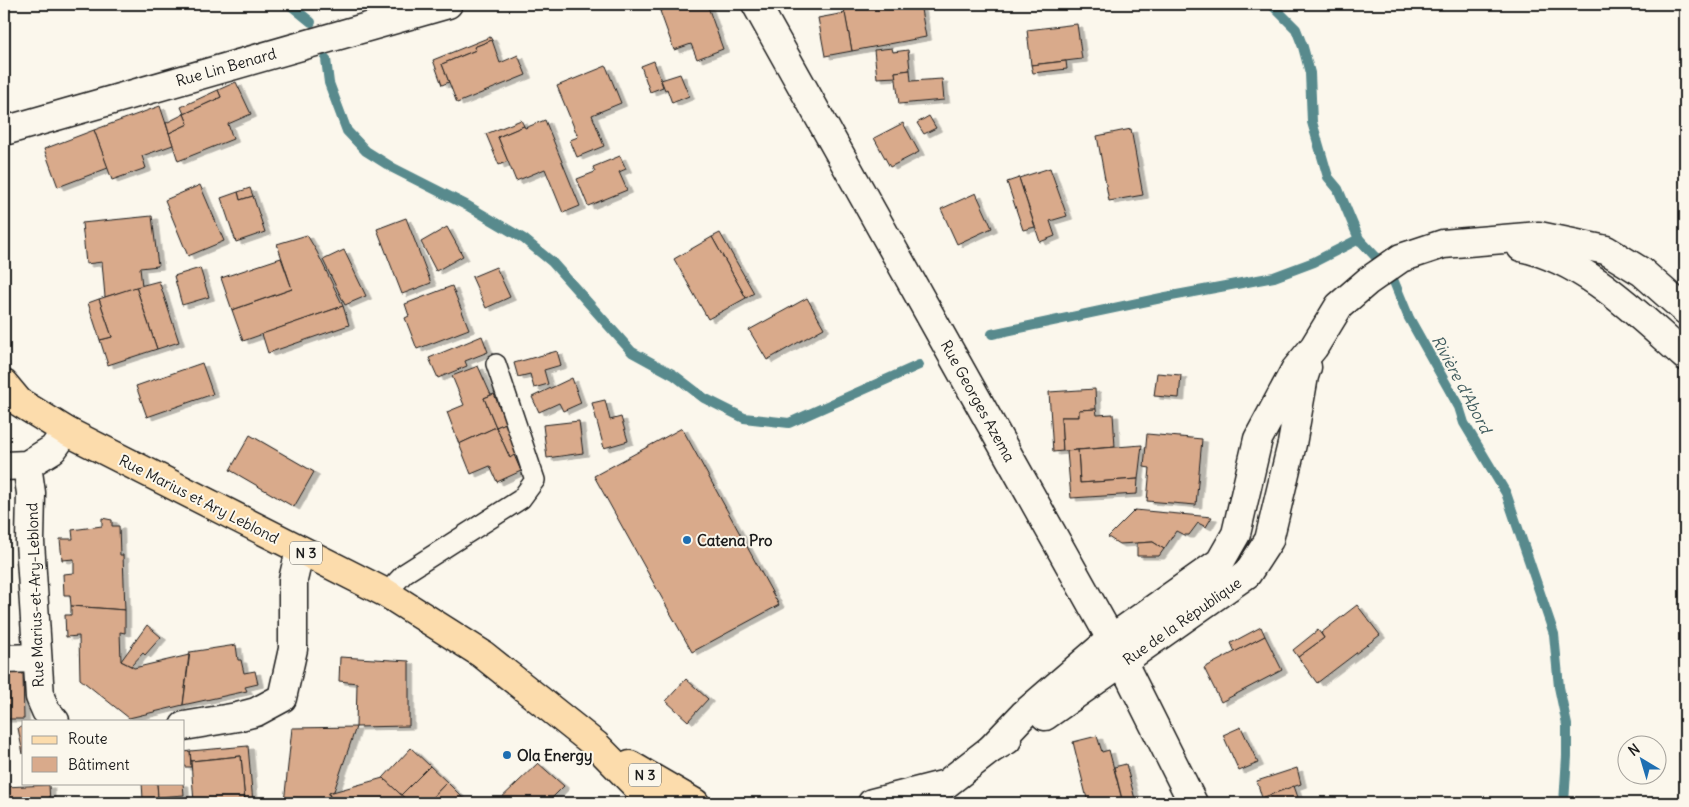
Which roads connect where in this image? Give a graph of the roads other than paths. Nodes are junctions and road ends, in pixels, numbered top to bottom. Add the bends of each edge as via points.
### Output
1 (448, 4) edge
2 (756, 4) edge
3 (4, 131) edge
4 (1490, 240) junction
5 (1685, 310) edge
6 (1685, 356) edge
7 (496, 364) dead end
8 (4, 384) edge
9 (66, 431) junction
10 (16, 465) edge
11 (300, 550) junction
12 (386, 594) junction
13 (1117, 650) junction
14 (38, 658) junction
15 (4, 659) edge
16 (54, 720) edge
17 (185, 726) edge
18 (596, 745) junction
19 (653, 803) edge
20 (695, 803) edge
21 (872, 803) edge
22 (1193, 803) edge

1 - 3 street, Rue Lin Benard
2 - 13 street, Rue Georges Azema
4 - 5 street, Rue de la République via 1539,236 1606,250 1642,272
4 - 6 street, Rue de la République via 1538,250 1584,273
4 - 13 street, Rue de la République via 1443,244 1401,258 1340,306 1295,370 1258,439 1236,534 1220,562
7 - 12 lane via 535,480 521,499 405,573
8 - 9 main road, Rue Marius et Ary Leblond / N 3 via 19,402
9 - 10 street via 53,449
9 - 11 main road, Rue Marius et Ary Leblond / N 3
10 - 14 street, Rue Marius-et-Ary-Leblond via 31,493 30,542
11 - 12 main road, Rue Marius et Ary Leblond / N 3
11 - 17 street via 293,580 293,649 282,698 256,712
12 - 18 main road, Rue Marius et Ary Leblond / N 3 via 482,654
13 - 21 street, Rue de la République via 1024,714 991,749 946,784
13 - 22 street, Rue Georges Azema
14 - 15 street
14 - 16 street, Rue Marius-et-Ary-Leblond via 40,697
18 - 19 main road, Rue Marius et Ary Leblond / N 3
18 - 20 main road, Rue Marius et Ary Leblond / N 3

